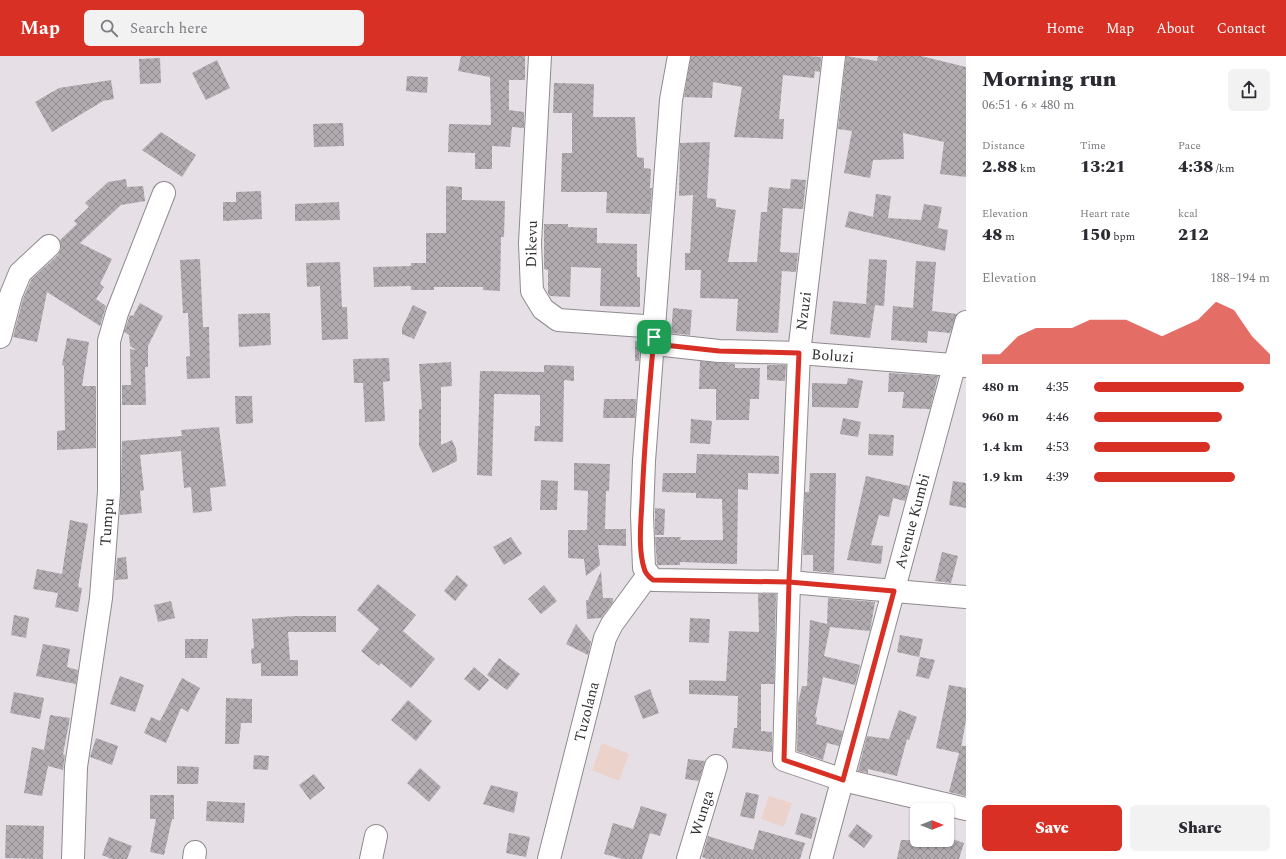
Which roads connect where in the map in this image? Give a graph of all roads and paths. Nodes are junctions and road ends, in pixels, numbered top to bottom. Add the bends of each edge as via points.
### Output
1 (540, 56) edge
2 (679, 56) edge
3 (834, 56) edge
4 (164, 193) dead end
5 (49, 246) dead end
6 (966, 322) edge
7 (0, 337) edge
8 (654, 337) junction
9 (799, 353) junction
10 (960, 366) edge
11 (648, 575) junction
12 (789, 582) junction
13 (894, 591) junction
14 (966, 597) edge
15 (716, 766) dead end
16 (843, 780) junction
17 (966, 809) edge
18 (376, 836) dead end
19 (73, 859) edge
20 (371, 859) edge
21 (549, 859) edge
22 (688, 859) edge
23 (821, 859) edge

1 - 8 street, Dikevu via 530,244 532,291 543,309 558,320 644,326
2 - 8 street via 671,100
3 - 9 street, Nzuzi
4 - 19 street, Tumpu via 117,313 109,341 108,499 101,598 76,767
5 - 7 street via 20,273 11,295
6 - 10 street, Avenue Kumbi
8 - 9 street, Boluzi via 664,345 719,351
8 - 11 street via 644,461 641,542 644,568
9 - 10 street, Boluzi
9 - 12 street, Nzuzi
10 - 13 street, Avenue Kumbi
11 - 12 street via 653,580
11 - 21 street, Tuzolana via 612,624 605,638
12 - 13 street
12 - 16 street, Nzuzi via 784,760
13 - 14 street
13 - 16 street, Avenue Kumbi
15 - 22 street, Wunga
16 - 17 street
16 - 23 street, Avenue Kumbi
18 - 20 street

